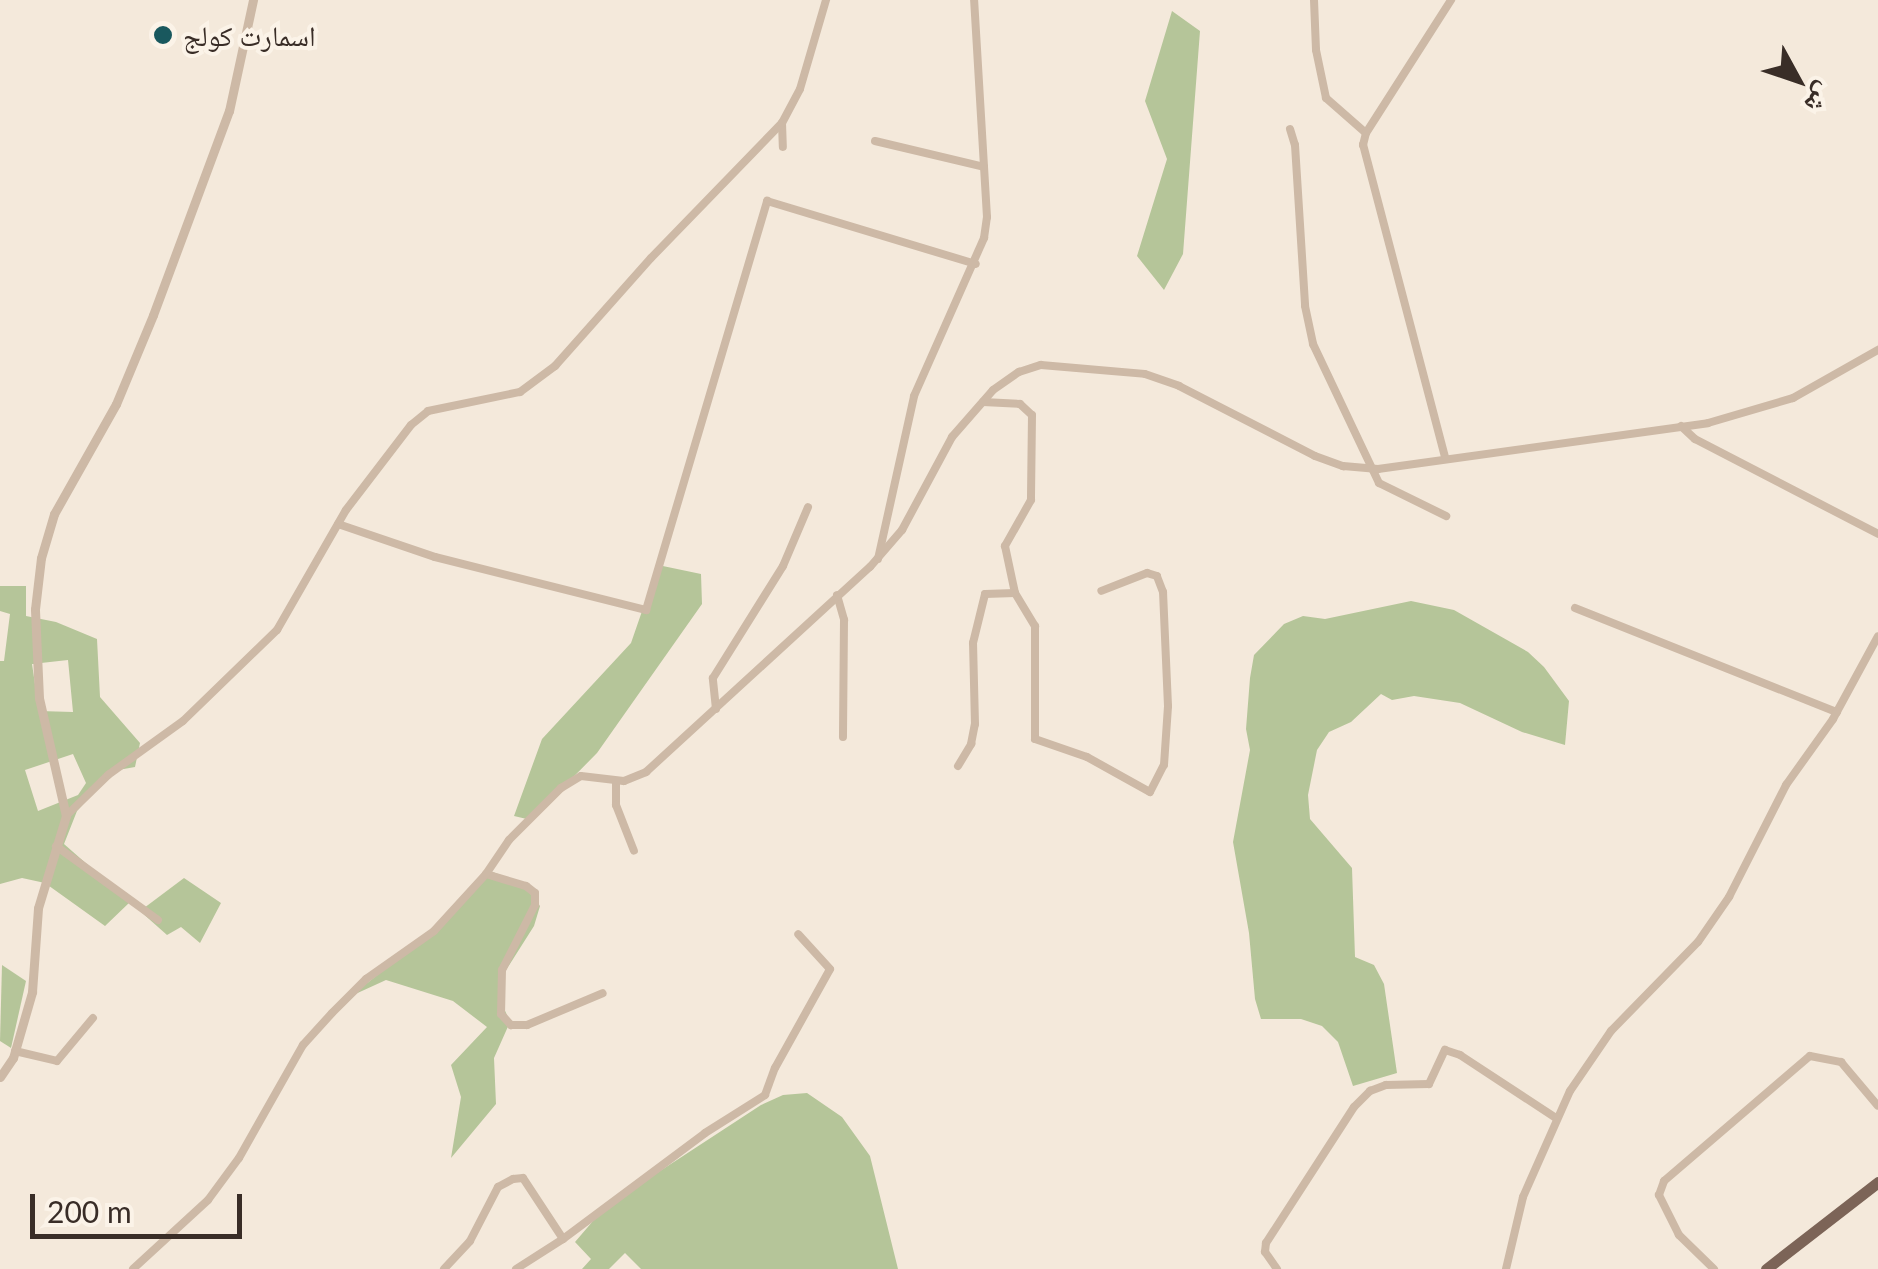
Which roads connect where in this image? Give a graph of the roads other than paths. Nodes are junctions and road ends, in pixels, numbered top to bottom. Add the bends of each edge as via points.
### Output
1 (253, 0) edge
2 (826, 0) edge
3 (974, 0) edge
4 (1314, 0) edge
5 (1451, 0) edge
6 (782, 123) junction
7 (1290, 129) dead end
8 (1366, 133) junction
9 (875, 141) dead end
10 (783, 147) dead end
11 (984, 168) junction
12 (976, 264) junction
13 (1878, 350) edge
14 (983, 402) junction
15 (1681, 426) junction
16 (1445, 457) junction
17 (1369, 469) junction
18 (808, 507) dead end
19 (1446, 516) dead end
20 (338, 524) junction
21 (1878, 534) edge
22 (878, 559) junction
23 (1101, 591) dead end
24 (1015, 592) junction
25 (838, 595) junction
26 (1574, 608) dead end
27 (1878, 636) edge
28 (716, 709) junction
29 (1837, 712) junction
30 (843, 736) dead end
31 (958, 766) dead end
32 (616, 781) junction
33 (66, 816) junction
34 (56, 846) junction
35 (634, 851) dead end
36 (486, 874) junction
37 (158, 920) dead end
38 (798, 934) dead end
39 (603, 993) dead end
40 (93, 1018) dead end
41 (15, 1051) junction
42 (0, 1077) edge
43 (1878, 1106) edge
44 (1556, 1118) junction
45 (1878, 1182) edge
46 (563, 1240) junction
47 (148, 1258) junction
48 (133, 1269) edge
49 (157, 1269) edge
50 (444, 1269) edge
51 (516, 1269) edge
52 (1277, 1269) edge
53 (1506, 1269) edge
54 (1714, 1269) edge
55 (1766, 1269) edge

1 - 33 street via 230,111 154,315 116,404 54,514 41,558 35,609 39,698
2 - 6 street via 796,100
3 - 11 street
4 - 8 street via 1326,98
5 - 8 street
6 - 10 street
6 - 20 street via 555,366 520,392 428,411 410,425
7 - 17 street via 1309,325
8 - 16 street via 1364,156
9 - 11 street
11 - 12 street via 987,217
12 - 20 street via 767,201 646,610 435,558
12 - 22 street via 914,396
13 - 15 street via 1793,398
14 - 17 street via 1008,378 1041,365 1123,370 1179,386 1315,456
14 - 22 street via 952,437 902,530
14 - 24 street via 1020,404 1032,416 1031,500 1005,546
15 - 16 street
15 - 21 street
16 - 17 street
17 - 19 street via 1400,496
18 - 28 street via 783,566 713,678
20 - 33 street via 277,630 183,722 108,775
22 - 25 street
23 - 24 street via 1148,573 1157,576 1163,592 1164,765 1150,792 1087,757 1036,739 1035,626
24 - 31 street via 985,594 972,643 972,744
25 - 28 street
25 - 30 street via 844,620
26 - 29 street
27 - 29 street
28 - 32 street via 646,772
29 - 44 street via 1786,785 1712,922 1611,1030
32 - 35 street via 616,805
32 - 36 street via 571,781 529,818
33 - 34 street
34 - 37 street
34 - 41 street via 38,908 32,992
36 - 39 street via 534,893 535,905 502,970 501,1014 511,1025 528,1025
36 - 47 street via 434,931 366,979 322,1024 208,1200
38 - 46 street via 830,968 765,1096
40 - 41 street via 57,1062
41 - 42 street
43 - 54 street via 1841,1062 1810,1056 1664,1182 1659,1195 1679,1236
44 - 52 street via 1445,1050 1428,1084 1386,1084 1354,1106 1266,1242
44 - 53 street via 1524,1197
45 - 55 main road
46 - 50 street via 523,1178 513,1179 498,1187 470,1241
46 - 51 street
47 - 48 street
47 - 49 street

